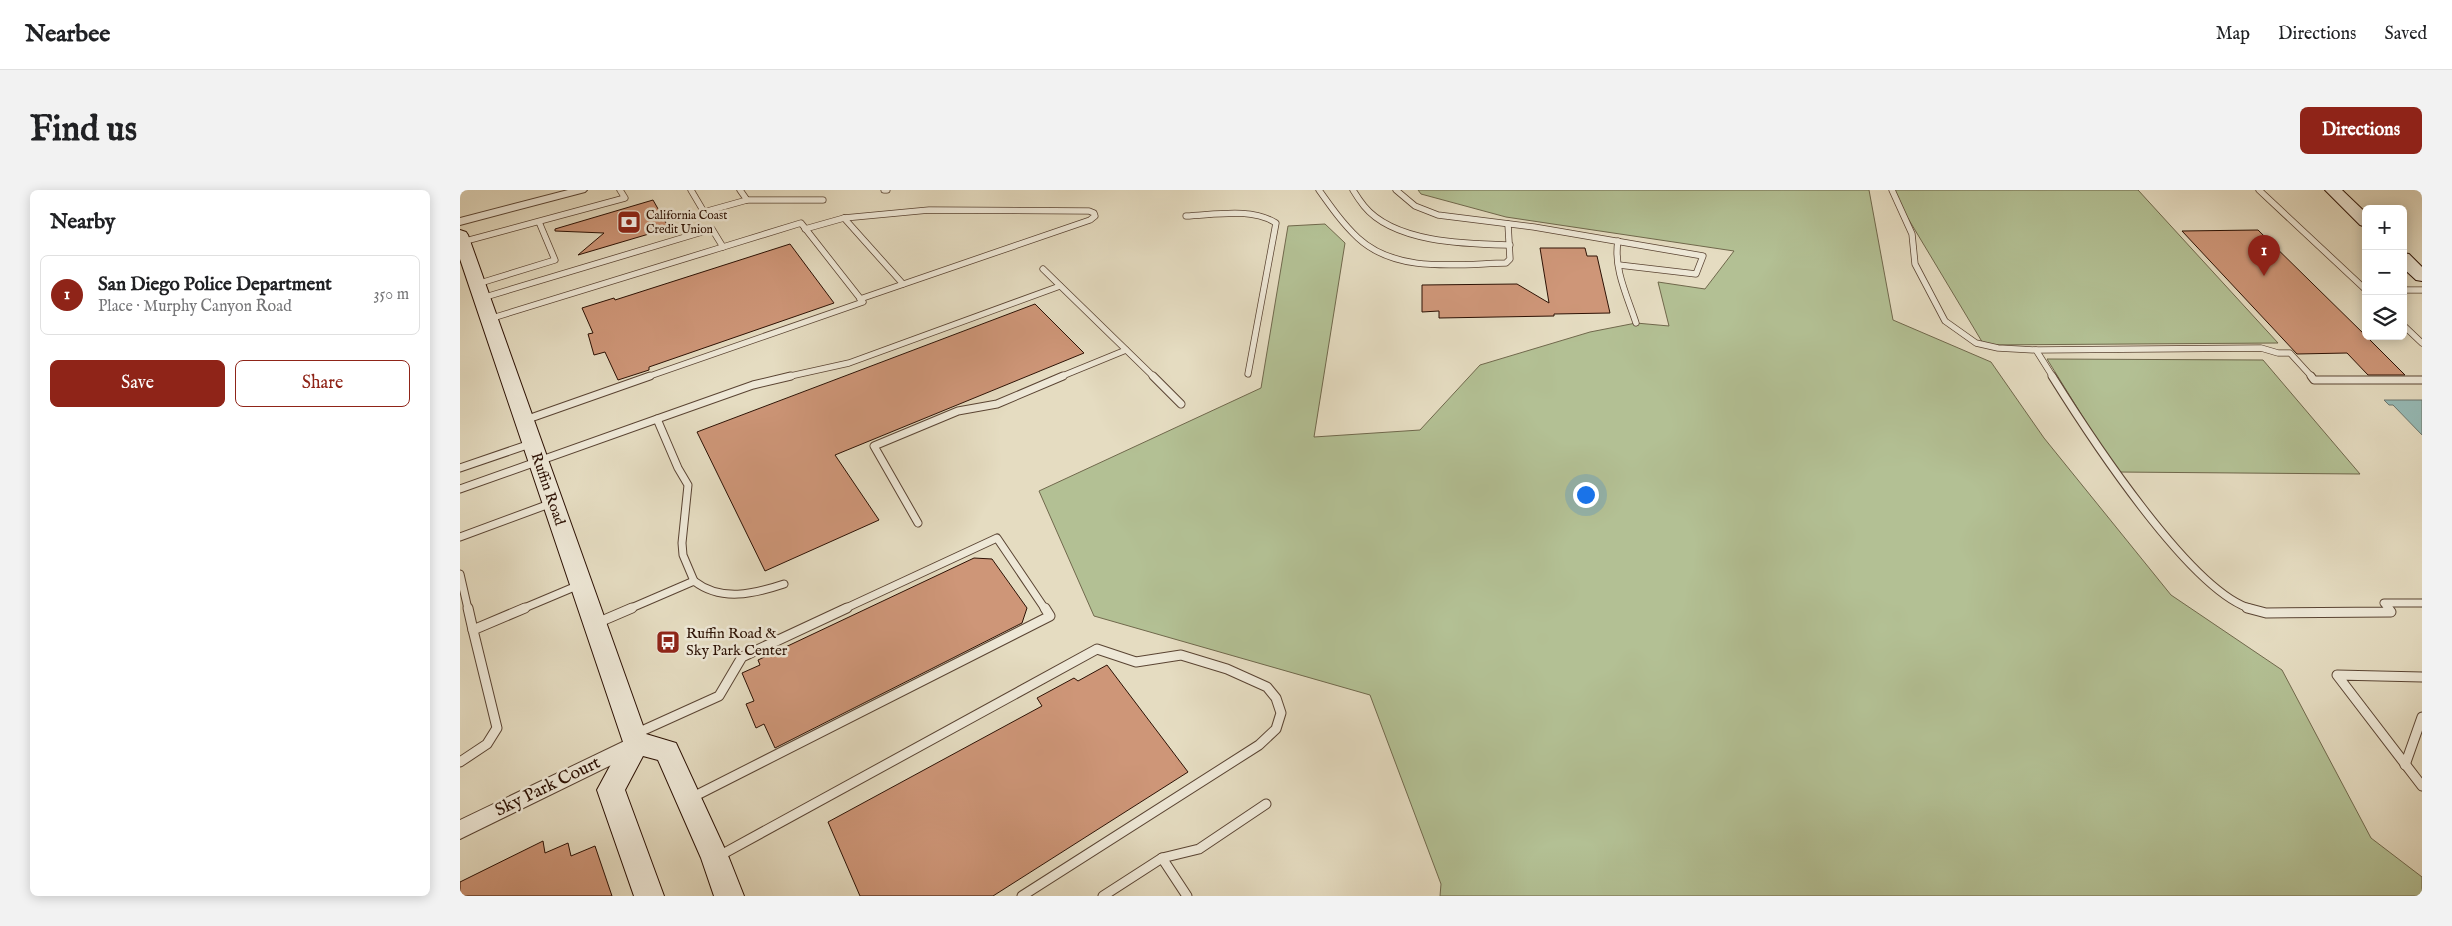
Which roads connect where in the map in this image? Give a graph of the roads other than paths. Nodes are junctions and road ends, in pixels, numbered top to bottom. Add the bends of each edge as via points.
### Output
1 (581, 190) edge
2 (620, 190) edge
3 (691, 190) edge
4 (740, 190) edge
5 (1319, 190) edge
6 (1354, 190) edge
7 (1396, 190) edge
8 (1892, 190) edge
9 (2259, 190) edge
10 (2333, 190) edge
11 (567, 192) edge
12 (747, 200) junction
13 (823, 200) dead end
14 (1186, 216) dead end
15 (844, 218) junction
16 (2362, 218) edge
17 (460, 222) edge
18 (538, 222) junction
19 (1508, 224) junction
20 (805, 229) junction
21 (461, 239) edge
22 (1618, 241) junction
23 (1510, 245) junction
24 (723, 247) junction
25 (2407, 262) edge
26 (1619, 265) junction
27 (1043, 269) dead end
28 (2422, 276) edge
29 (903, 284) junction
30 (1060, 286) junction
31 (2362, 286) edge
32 (2407, 290) edge
33 (2422, 290) edge
34 (479, 291) junction
35 (860, 299) junction
36 (489, 319) junction
37 (1636, 323) dead end
38 (2407, 329) edge
39 (2422, 343) edge
40 (1126, 350) junction
41 (2036, 350) junction
42 (1248, 374) dead end
43 (2422, 380) edge
44 (1181, 404) dead end
45 (524, 420) junction
46 (657, 420) junction
47 (536, 451) junction
48 (460, 468) edge
49 (460, 489) edge
50 (553, 503) junction
51 (918, 523) dead end
52 (460, 537) edge
53 (460, 574) edge
54 (694, 581) junction
55 (581, 584) junction
56 (784, 584) dead end
57 (2422, 603) edge
58 (595, 624) junction
59 (474, 630) junction
60 (2422, 677) edge
61 (2422, 717) edge
62 (635, 739) junction
63 (460, 762) edge
64 (2405, 765) junction
65 (2422, 786) edge
66 (689, 799) junction
67 (1266, 804) dead end
68 (460, 830) edge
69 (715, 858) junction
70 (1162, 858) junction
71 (649, 896) edge
72 (729, 896) edge
73 (1022, 896) edge
74 (1103, 896) edge
75 (1187, 896) edge

1 - 11 street
2 - 18 lane via 625,198
3 - 12 lane via 704,212
4 - 12 lane
5 - 23 lane via 1359,239 1399,260 1428,265 1498,265 1510,259
6 - 23 lane via 1368,211 1411,233 1451,241
7 - 19 lane via 1425,211
8 - 41 lane via 1912,234 1915,264 1945,321 1981,345
9 - 31 lane
10 - 16 main road
11 - 17 street
12 - 13 lane
14 - 42 lane via 1254,215 1270,218 1276,223
15 - 20 lane
15 - 29 lane
15 - 29 lane via 929,210 1094,213 1090,220
18 - 21 lane
18 - 34 lane via 555,260
19 - 22 lane
19 - 23 lane
20 - 24 lane via 801,223
20 - 35 lane
21 - 34 main road, Ruffin Road
22 - 26 lane
22 - 26 lane via 1703,256 1696,274
24 - 34 lane via 712,229
24 - 36 lane
25 - 28 main road
26 - 37 lane
27 - 30 lane
29 - 35 lane
30 - 40 lane
30 - 46 lane via 849,363 753,385
32 - 33 lane
34 - 36 main road, Ruffin Road
35 - 45 lane via 863,302
36 - 45 main road, Ruffin Road
38 - 39 lane
40 - 44 lane
40 - 51 lane via 1003,402 958,411 874,446
41 - 43 lane via 2260,348 2290,353 2314,380
41 - 57 lane via 2085,430 2137,502 2232,601 2266,613 2392,612 2384,603
45 - 47 main road, Ruffin Road
46 - 47 lane
46 - 54 lane via 688,484 682,543
47 - 48 lane
47 - 49 lane
47 - 50 main road, Ruffin Road
50 - 52 lane
50 - 55 main road, Ruffin Road
53 - 59 lane
54 - 56 lane via 704,590 723,593 755,591
54 - 58 lane
55 - 58 main road, Ruffin Road
55 - 59 lane
58 - 62 main road, Ruffin Road
59 - 63 lane via 497,728 487,744
60 - 64 lane via 2337,675
61 - 64 lane
62 - 66 main road via 667,751
62 - 66 lane via 720,696 742,657 997,538 1050,616
62 - 68 street, Sky Park Court
62 - 71 main road via 611,790
64 - 65 lane
66 - 69 main road
67 - 70 lane via 1199,849
69 - 72 main road
69 - 73 lane via 1097,649 1136,662 1182,655 1227,668 1267,686 1281,713 1276,729 1259,745
70 - 74 lane
70 - 75 lane

